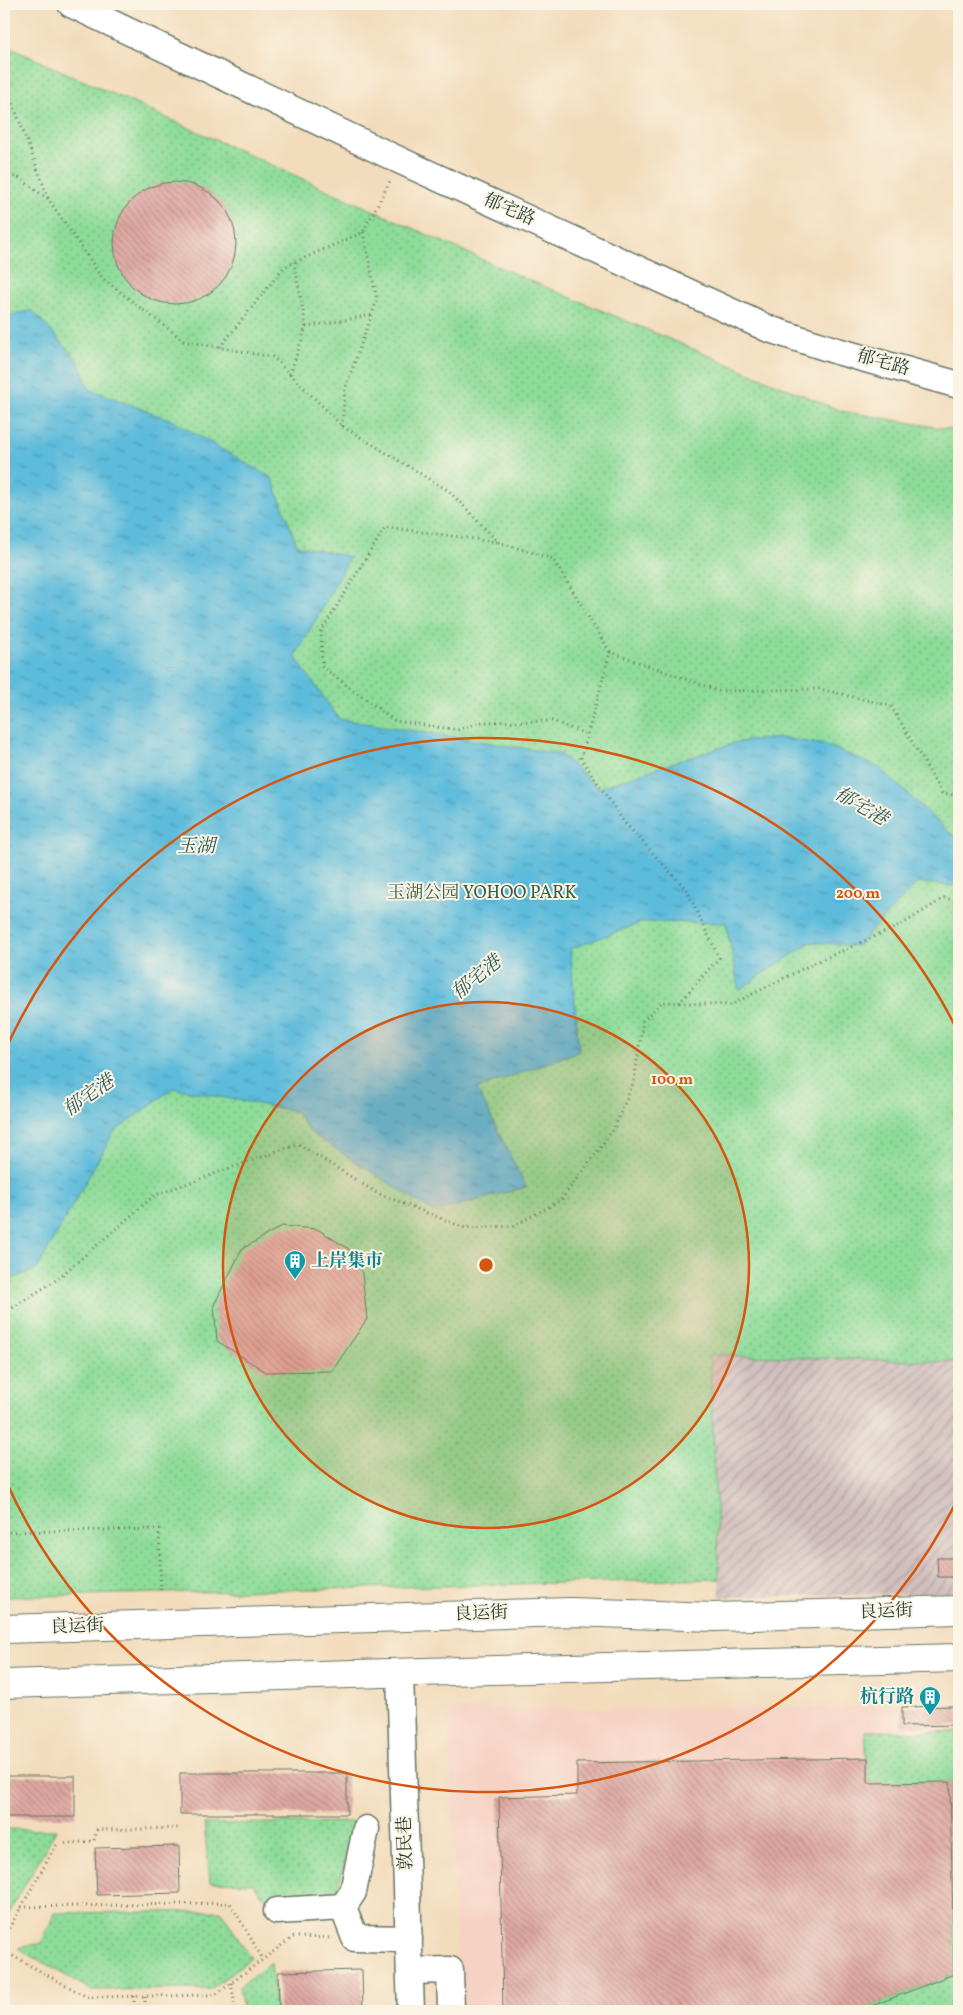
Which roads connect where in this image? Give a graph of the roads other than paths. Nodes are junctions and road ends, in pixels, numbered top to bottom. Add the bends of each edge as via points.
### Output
1 (71, 4) edge
2 (959, 385) edge
3 (959, 1610) edge
4 (4, 1629) edge
5 (959, 1658) edge
6 (400, 1674) junction
7 (4, 1684) edge
8 (366, 1829) dead end
9 (343, 1907) junction
10 (277, 1910) dead end
11 (408, 1938) junction
12 (410, 1971) junction
13 (411, 2011) edge
14 (451, 2011) edge

1 - 2 street, 郁宅路 via 401,161 769,328
3 - 4 main road, 良运街 via 714,1617 571,1612
5 - 6 main road
6 - 7 main road
6 - 11 street, 敦民巷
8 - 9 street via 353,1892
9 - 10 street
9 - 11 street via 355,1938
11 - 12 street, 敦民巷
12 - 13 street, 敦民巷
12 - 14 street via 450,1970

